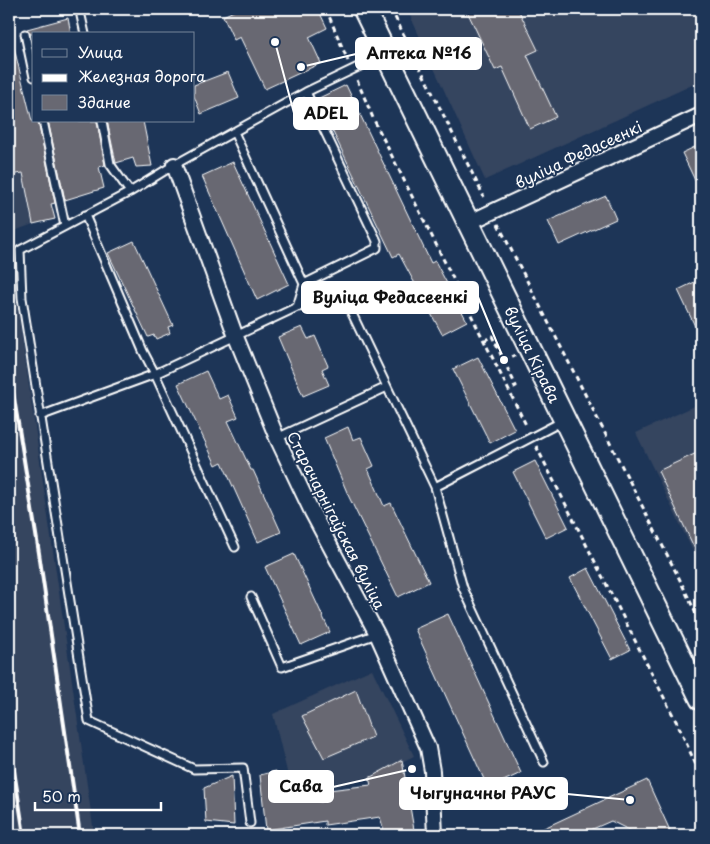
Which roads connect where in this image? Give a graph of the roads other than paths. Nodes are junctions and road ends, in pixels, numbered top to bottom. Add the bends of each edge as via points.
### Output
1 (364, 9) edge
2 (81, 16) dead end
3 (85, 32) edge
4 (25, 34) dead end
5 (386, 53) junction
6 (32, 67) edge
7 (306, 92) junction
8 (701, 115) edge
9 (43, 122) edge
10 (102, 122) edge
11 (234, 132) junction
12 (174, 164) junction
13 (130, 192) junction
14 (85, 215) junction
15 (468, 223) junction
16 (65, 226) junction
17 (304, 284) junction
18 (297, 307) junction
19 (236, 337) junction
20 (155, 374) junction
21 (386, 387) junction
22 (40, 416) junction
23 (565, 419) junction
24 (277, 438) junction
25 (435, 487) junction
26 (235, 546) dead end
27 (251, 597) dead end
28 (377, 634) junction
29 (701, 699) edge
30 (544, 762) dead end
31 (250, 823) dead end
32 (435, 835) edge

1 - 5 main road, вуліца Кірава
2 - 3 lane
4 - 6 lane
5 - 7 lane
5 - 15 main road, вуліца Кірава
7 - 11 lane
7 - 17 lane via 376,241 376,248
8 - 15 street, вуліца Федасеенкі
9 - 16 lane
10 - 13 lane via 110,164
11 - 12 lane
11 - 17 lane
12 - 13 lane
12 - 19 street, Старачарнігаўская вуліца
13 - 14 lane
14 - 16 lane
14 - 20 lane
15 - 23 main road, вуліца Кірава
16 - 22 lane via 20,250 22,298
17 - 18 lane
18 - 19 lane
18 - 21 lane via 346,301
19 - 20 lane
19 - 24 street, Старачарнігаўская вуліца
20 - 22 lane
20 - 26 lane
21 - 24 lane
21 - 25 lane
22 - 31 lane via 89,721 194,769 243,768
23 - 25 lane
23 - 29 main road, вуліца Кірава
24 - 28 street, Старачарнігаўская вуліца
25 - 30 lane via 463,588
27 - 28 lane via 282,667
28 - 32 street, Старачарнігаўская вуліца via 428,748

